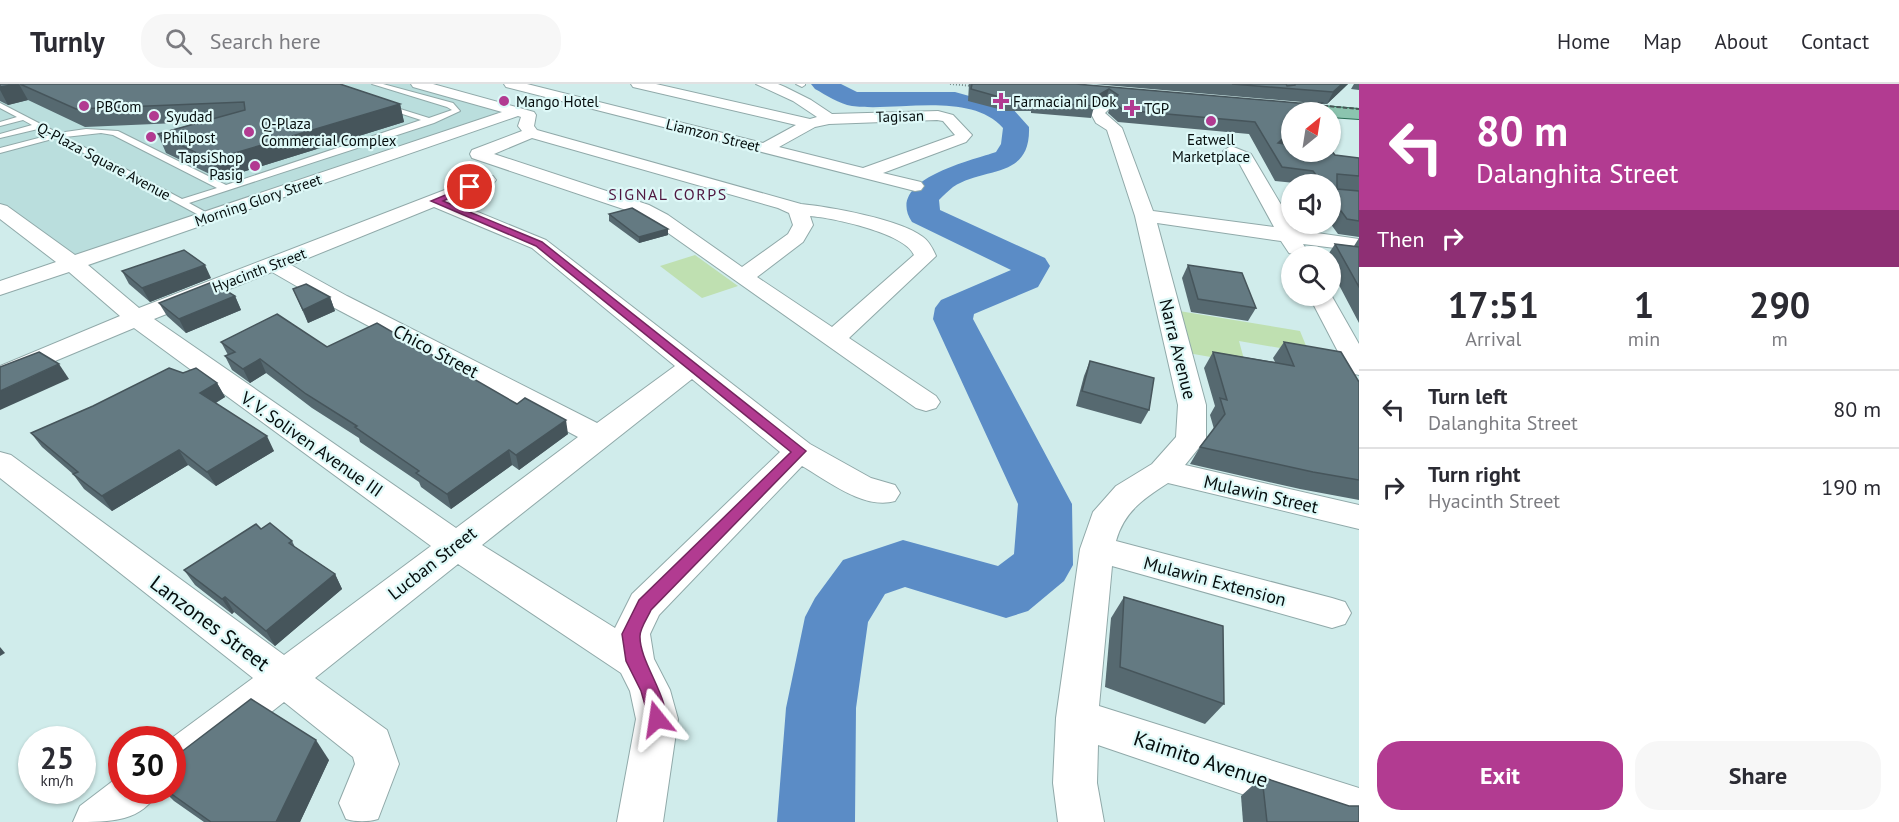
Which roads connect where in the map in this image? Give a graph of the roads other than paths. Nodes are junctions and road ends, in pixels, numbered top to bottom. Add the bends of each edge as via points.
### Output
1 (375, 84) edge
2 (418, 84) edge
3 (511, 84) edge
4 (638, 84) edge
5 (763, 84) edge
6 (477, 87) dead end
7 (455, 94) junction
8 (1359, 101) edge
9 (378, 103) edge
10 (0, 105) edge
11 (1107, 105) edge
12 (5, 111) edge
13 (516, 112) junction
14 (1359, 114) edge
15 (24, 118) junction
16 (828, 118) junction
17 (431, 121) junction
18 (0, 124) edge
19 (810, 124) junction
20 (39, 126) junction
21 (115, 133) junction
22 (531, 133) junction
23 (0, 136) edge
24 (58, 136) junction
25 (72, 144) junction
26 (765, 148) junction
27 (0, 151) edge
28 (1231, 151) dead end
29 (865, 173) junction
30 (487, 180) dead end
31 (915, 186) dead end
32 (1262, 186) junction
33 (225, 188) junction
34 (1281, 189) edge
35 (435, 201) junction
36 (180, 202) junction
37 (0, 210) edge
38 (798, 211) junction
39 (1145, 216) junction
40 (208, 217) junction
41 (1289, 236) junction
42 (1359, 245) edge
43 (1294, 246) edge
44 (72, 263) junction
45 (274, 264) junction
46 (742, 277) junction
47 (0, 288) edge
48 (1326, 306) edge
49 (136, 318) junction
50 (834, 339) junction
51 (693, 365) junction
52 (1359, 367) edge
53 (0, 376) edge
54 (926, 402) dead end
55 (599, 436) junction
56 (799, 451) junction
57 (0, 462) edge
58 (1163, 471) junction
59 (884, 493) dead end
60 (1359, 516) edge
61 (455, 545) junction
62 (1097, 549) junction
63 (1332, 613) dead end
64 (635, 661) junction
65 (284, 679) junction
66 (1077, 718) junction
67 (186, 753) edge
68 (362, 803) dead end
69 (119, 804) edge
70 (1359, 811) edge
71 (96, 822) edge
72 (640, 822) edge
73 (1081, 822) edge

1 - 17 lane via 455,108 456,111
2 - 7 street
3 - 26 street, Liamzon Street
4 - 19 street
5 - 16 street
6 - 7 street
7 - 13 street
8 - 14 main road via 1257,99
9 - 17 lane
10 - 12 lane, Q-Plaza Square Avenue
11 - 39 street, Narra Avenue
12 - 15 lane, Q-Plaza Square Avenue
13 - 22 street via 529,116 526,126
13 - 40 street, Morning Glory Street
15 - 18 lane
15 - 20 lane, Q-Plaza Square Avenue
16 - 19 street, Tagisan
16 - 29 street, Tagisan via 938,116 948,118 964,135
17 - 33 lane
19 - 26 street, Tagisan
20 - 23 lane
20 - 24 lane, Q-Plaza Square Avenue
21 - 24 lane via 101,130
21 - 25 lane
21 - 33 lane
22 - 38 street via 785,204
22 - 46 street via 478,154 642,209
24 - 25 lane, Q-Plaza Square Avenue
24 - 27 lane
25 - 36 lane, Q-Plaza Square Avenue
26 - 29 street, Liamzon Street
28 - 32 street via 1245,158
29 - 31 street, Liamzon Street
30 - 35 street, Hyacinth Street
32 - 34 street
32 - 41 street
33 - 36 lane
35 - 45 street, Hyacinth Street
35 - 51 street via 539,244
36 - 40 lane, Q-Plaza Square Avenue
37 - 44 street, V. V. Soliven Avenue III
38 - 46 street via 803,225 796,238
38 - 50 street via 838,216 910,237 926,256
39 - 41 street
39 - 58 street, Narra Avenue via 1192,405 1191,439
40 - 44 street, Morning Glory Street
41 - 42 street
41 - 43 street
44 - 47 street, Morning Glory Street
44 - 49 street, V. V. Soliven Avenue III
45 - 49 street, Hyacinth Street
45 - 55 street, Chico Street
46 - 50 street
48 - 52 street
49 - 53 street, Hyacinth Street
49 - 61 street, V. V. Soliven Avenue III
50 - 54 street
51 - 55 street, Lucban Street
51 - 56 street
55 - 61 street, Lucban Street
56 - 59 street via 860,486
56 - 64 street via 645,605 631,634
57 - 65 street, Lanzones Street
58 - 60 street, Mulawin Street
58 - 62 street, Narra Avenue via 1127,495 1106,521
61 - 64 street, V. V. Soliven Avenue III
61 - 65 street, Lucban Street
62 - 63 street, Mulawin Extension
62 - 66 street, Narra Avenue
64 - 72 street via 650,690 657,719
65 - 67 street, Lucban Street
65 - 68 street, Lanzones Street via 372,745 377,764
66 - 70 street, Kaimito Avenue
66 - 73 street, Narra Avenue via 1075,783
69 - 71 street

